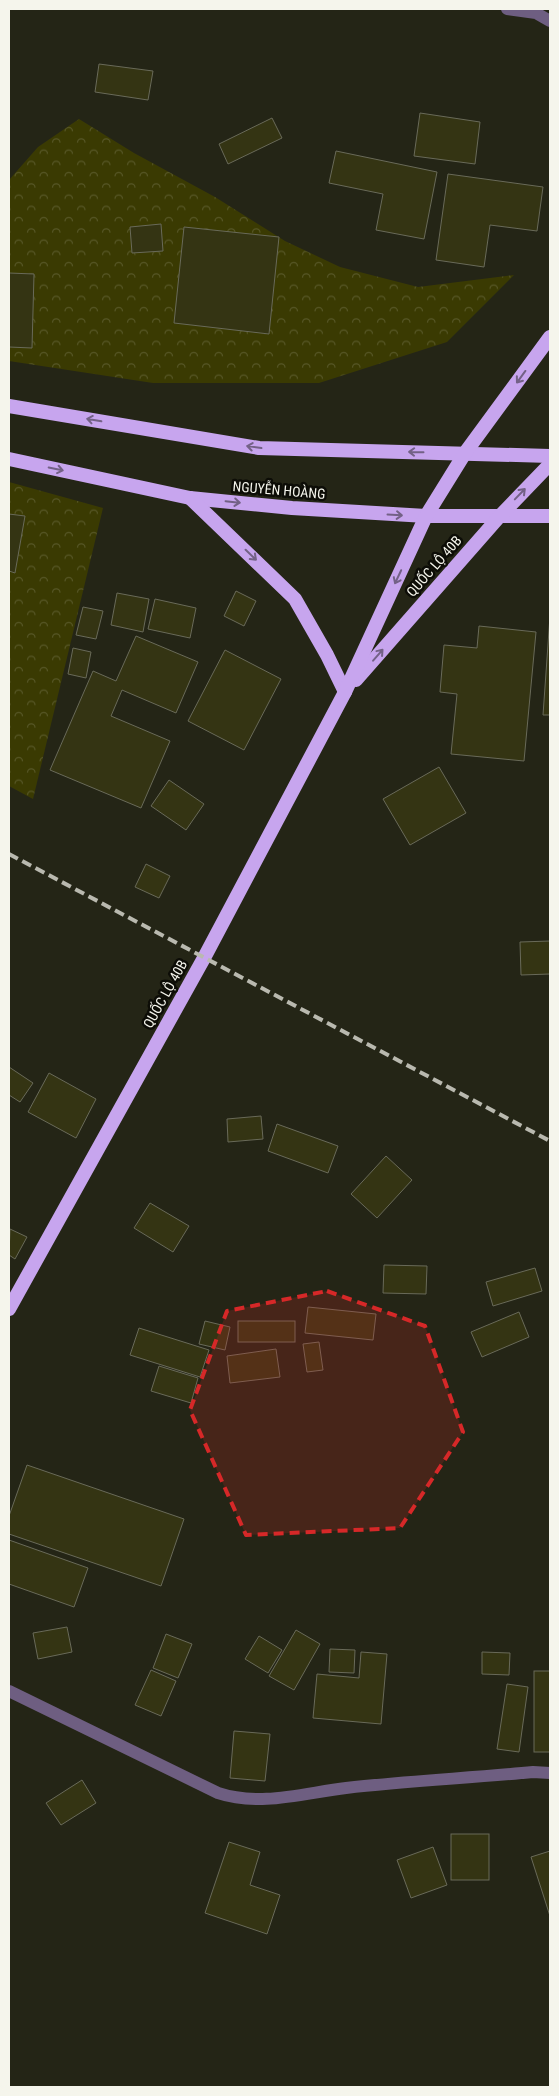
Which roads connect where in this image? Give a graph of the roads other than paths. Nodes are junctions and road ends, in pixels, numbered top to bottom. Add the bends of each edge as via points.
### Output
1 (507, 9) edge
2 (550, 21) edge
3 (550, 337) edge
4 (9, 406) edge
5 (465, 453) junction
6 (550, 456) edge
7 (9, 458) edge
8 (550, 464) edge
9 (190, 498) junction
10 (426, 516) junction
11 (550, 516) edge
12 (499, 517) junction
13 (346, 692) junction
14 (9, 1309) edge
15 (9, 1691) edge
16 (550, 1773) edge

1 - 2 street via 536,13
3 -> 5 highway
5 -> 4 highway via 259,448
5 - 6 highway
5 - 10 highway, QUỐC LỘ 40B
7 -> 9 highway, NGUYỄN HOÀNG
12 -> 8 highway, QUỐC LỘ 40B
9 -> 10 highway, NGUYỄN HOÀNG
9 -> 13 highway via 296,599
10 - 12 highway, NGUYỄN HOÀNG
10 -> 13 highway, QUỐC LỘ 40B
11 - 12 highway, NGUYỄN HOÀNG
13 -> 12 highway, QUỐC LỘ 40B
13 - 14 highway, QUỐC LỘ 40B via 204,958
15 - 16 street via 232,1798 258,1800 347,1788

